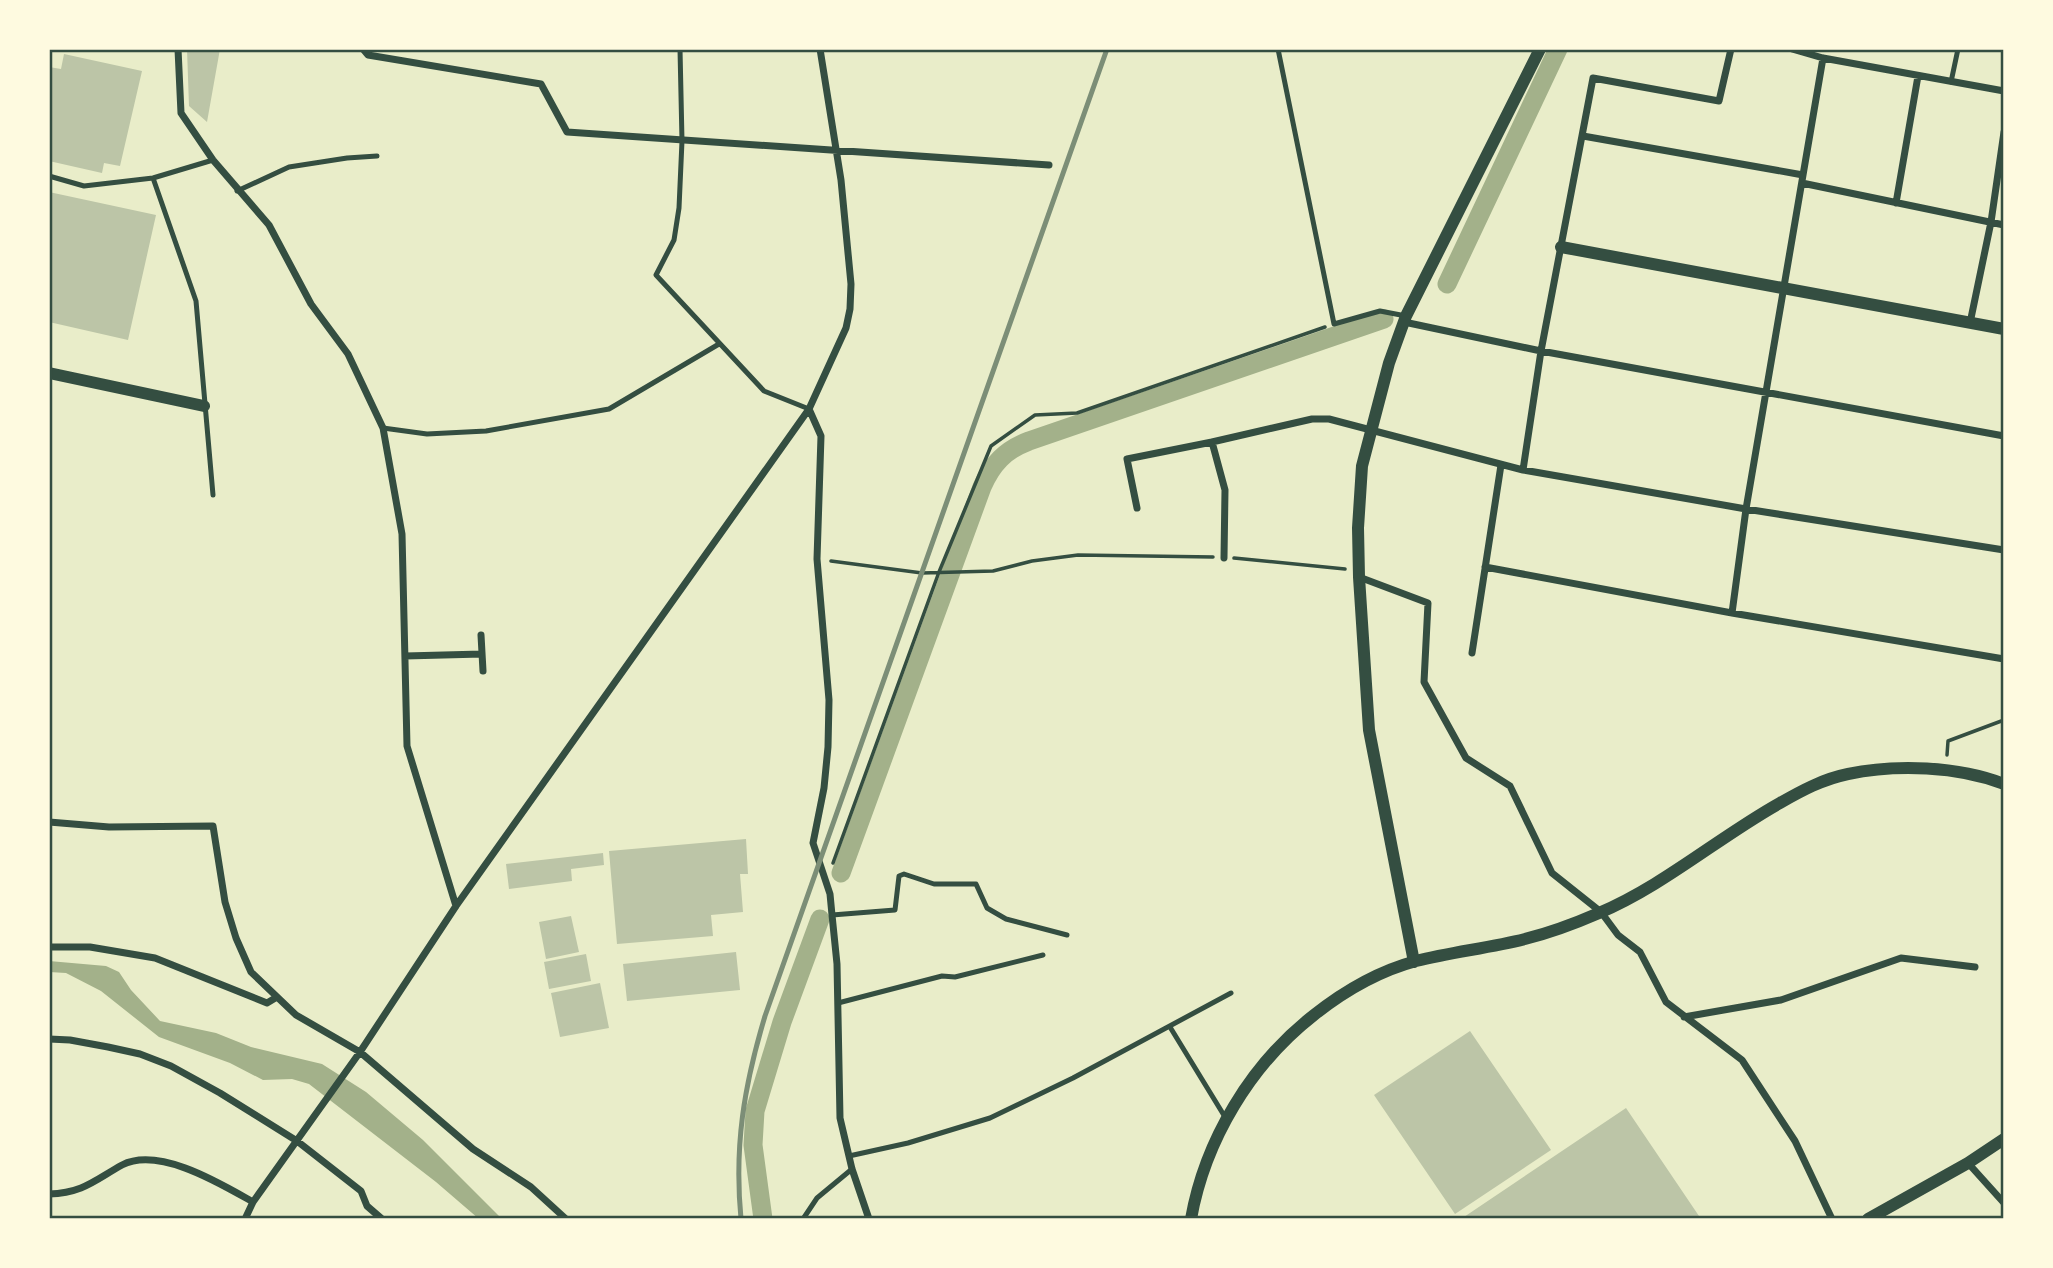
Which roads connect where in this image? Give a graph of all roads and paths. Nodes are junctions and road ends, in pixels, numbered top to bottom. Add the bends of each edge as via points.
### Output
1 (178, 49) edge
2 (363, 49) edge
3 (680, 49) edge
4 (820, 49) edge
5 (1278, 49) edge
6 (1540, 49) edge
7 (1731, 49) edge
8 (1792, 49) edge
9 (1958, 49) edge
10 (1823, 58) junction
11 (1918, 76) junction
12 (1951, 82) junction
13 (2004, 91) edge
14 (2004, 132) edge
15 (1583, 136) junction
16 (682, 141) junction
17 (835, 149) junction
18 (377, 156) dead end
19 (213, 160) junction
20 (1049, 165) dead end
21 (1803, 174) junction
22 (49, 176) edge
23 (153, 178) junction
24 (1802, 183) junction
25 (237, 191) junction
26 (1896, 203) junction
27 (1990, 222) junction
28 (2004, 225) edge
29 (1562, 247) junction
30 (1782, 288) junction
31 (1405, 319) junction
32 (1970, 323) junction
33 (1334, 324) junction
34 (2004, 329) edge
35 (719, 344) junction
36 (1541, 351) junction
37 (49, 373) edge
38 (1766, 393) junction
39 (204, 406) junction
40 (809, 409) junction
41 (383, 428) junction
42 (1371, 428) junction
43 (2004, 436) edge
44 (1212, 442) junction
45 (1501, 465) junction
46 (1523, 470) junction
47 (213, 495) dead end
48 (1137, 508) dead end
49 (1746, 509) junction
50 (2004, 550) edge
51 (1224, 558) junction
52 (817, 559) junction
53 (1485, 567) junction
54 (939, 572) junction
55 (1359, 577) junction
56 (1732, 613) junction
57 (481, 635) dead end
58 (1472, 653) dead end
59 (482, 654) junction
60 (405, 656) junction
61 (2004, 659) edge
62 (483, 671) dead end
63 (2004, 720) edge
64 (1947, 771) junction
65 (2004, 785) edge
66 (49, 822) edge
67 (826, 881) junction
68 (456, 906) junction
69 (1601, 912) junction
70 (832, 915) junction
71 (1067, 936) dead end
72 (49, 947) edge
73 (1043, 955) dead end
74 (1414, 962) junction
75 (1975, 967) dead end
76 (1231, 993) dead end
77 (277, 997) junction
78 (838, 1003) junction
79 (1684, 1017) junction
80 (1170, 1027) junction
81 (49, 1040) edge
82 (360, 1052) junction
83 (1226, 1118) junction
84 (2004, 1139) edge
85 (297, 1141) junction
86 (849, 1156) junction
87 (1968, 1163) junction
88 (852, 1169) junction
89 (49, 1194) edge
90 (253, 1202) junction
91 (2004, 1203) edge
92 (245, 1219) edge
93 (382, 1219) edge
94 (566, 1219) edge
95 (803, 1219) edge
96 (869, 1219) edge
97 (1191, 1219) edge
98 (1832, 1219) edge
99 (1868, 1219) edge

1 - 19 street via 181,113
2 - 16 street via 368,55 541,84 567,132
3 - 16 lane
4 - 17 street
5 - 33 lane
6 - 31 street
7 - 15 street via 1719,101 1593,78
8 - 10 street
9 - 12 lane
10 - 11 street
10 - 21 street
11 - 12 street
11 - 26 street
12 - 13 street
14 - 27 street
15 - 21 street
15 - 29 street
16 - 17 street
16 - 35 lane via 674,240 656,275
17 - 20 street
17 - 40 street via 850,259 850,309 838,349
18 - 25 lane via 289,167
19 - 23 lane
19 - 25 street
21 - 24 street
22 - 23 lane via 84,186
23 - 39 lane via 196,301
24 - 26 street
24 - 30 street
25 - 41 street via 269,225 311,304 348,354
26 - 27 street
27 - 28 street
27 - 32 street
29 - 30 street
29 - 36 street
30 - 32 street
30 - 38 street
31 - 33 lane via 1380,312
31 - 36 street
31 - 42 street
32 - 34 street
33 - 54 path via 1077,413 1035,415 991,446
35 - 40 lane via 764,391
35 - 41 lane via 609,409 486,431 427,435
36 - 38 street
36 - 46 street
37 - 39 street
38 - 43 street
38 - 49 street
39 - 47 lane
40 - 52 street via 821,436
40 - 68 street
41 - 60 street via 402,534
42 - 44 street via 1312,419
42 - 45 street
42 - 55 street via 1358,528
44 - 48 street via 1127,459
44 - 51 street via 1225,490
45 - 46 street
45 - 53 street
46 - 49 street
49 - 50 street
49 - 56 street
51 - 54 path via 1078,555 993,571
51 - 55 path via 1343,568
52 - 54 path
52 - 67 street via 829,712 824,788 813,843
53 - 56 street
53 - 58 street
54 - 67 path
55 - 69 street via 1428,603 1424,682 1466,758 1510,786 1552,873
55 - 74 street via 1369,730
56 - 61 street
57 - 59 street
59 - 60 street
59 - 62 street
60 - 68 street via 407,747
63 - 64 path via 1948,741
64 - 65 street
64 - 69 street via 1847,774 1809,787
66 - 77 street via 110,827 213,826 225,902 236,938 251,972
67 - 70 street
68 - 82 street
69 - 74 street via 1527,939
69 - 79 street via 1640,953 1666,1002
70 - 71 lane via 895,910 899,876 904,874 934,884 975,884 988,908 1006,919
70 - 78 street
72 - 77 street via 90,947 155,958 267,1003
73 - 78 lane
74 - 83 street via 1360,984 1312,1016 1272,1055
75 - 79 street via 1901,958 1781,1000
76 - 80 lane
77 - 82 street via 296,1015
78 - 86 street via 840,1118
79 - 98 street via 1742,1060 1795,1141
80 - 83 lane
80 - 86 lane via 990,1118
81 - 85 street via 140,1054 171,1066
82 - 85 street
82 - 94 street via 474,1149 531,1187
83 - 97 street via 1207,1159
84 - 87 street
85 - 90 street
85 - 93 street via 361,1191 367,1206
86 - 88 street
87 - 91 street
87 - 99 street
88 - 95 lane via 817,1198
88 - 96 street
89 - 90 street via 73,1193 124,1164 146,1159 195,1172
90 - 92 street

